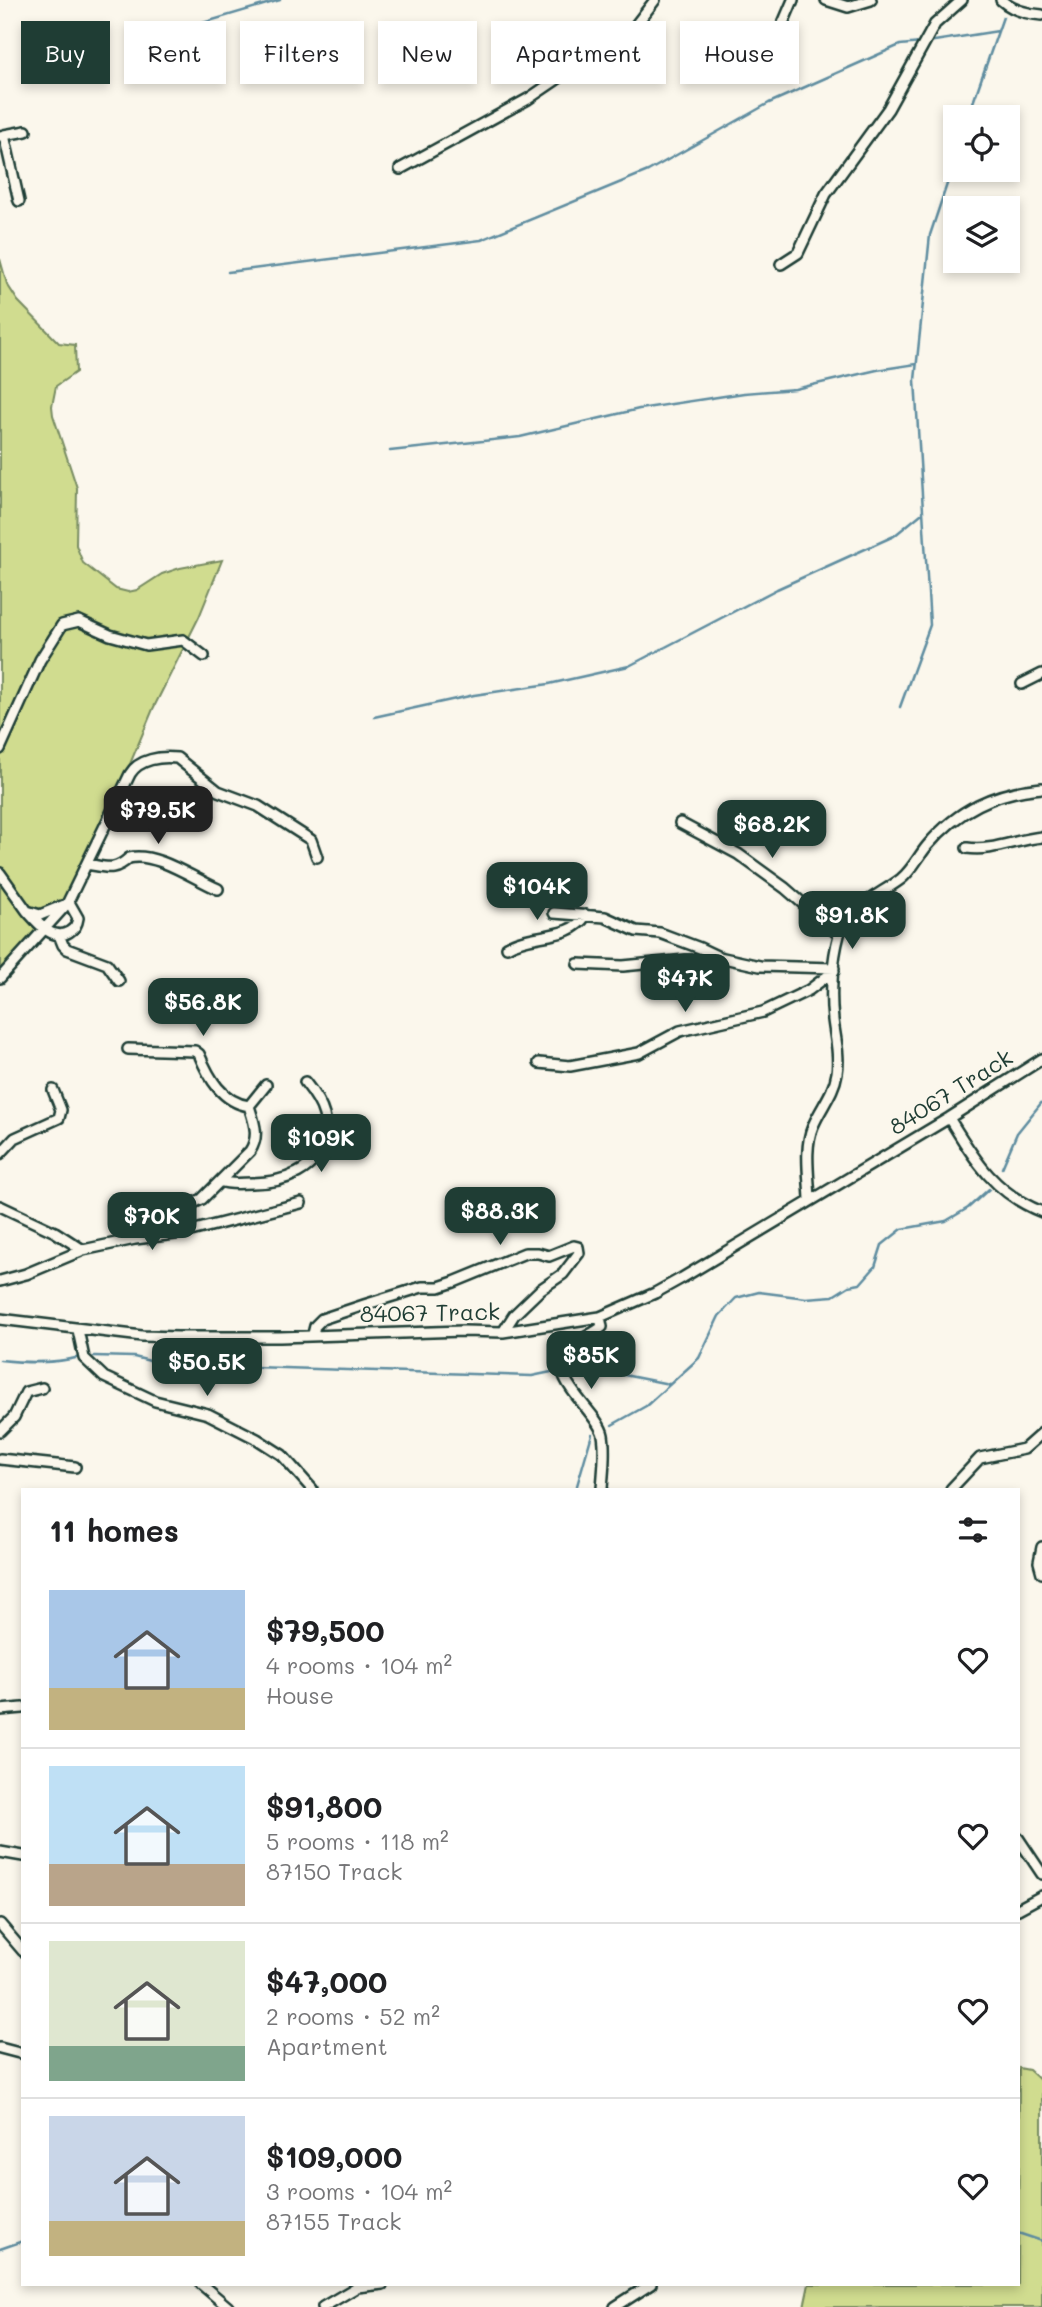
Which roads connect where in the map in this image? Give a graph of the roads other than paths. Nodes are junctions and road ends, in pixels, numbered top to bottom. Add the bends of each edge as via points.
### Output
1 (655, 0) edge
2 (793, 0) edge
3 (826, 0) edge
4 (871, 0) edge
5 (962, 0) edge
6 (1001, 0) edge
7 (1042, 15) edge
8 (784, 21) edge
9 (26, 131) dead end
10 (2, 135) edge
11 (400, 169) dead end
12 (19, 201) dead end
13 (781, 264) dead end
14 (204, 656) dead end
15 (1042, 674) edge
16 (1022, 684) dead end
17 (0, 749) edge
18 (1042, 788) edge
19 (680, 823) dead end
20 (1042, 837) edge
21 (967, 848) dead end
22 (317, 857) dead end
23 (87, 864) junction
24 (0, 873) edge
25 (218, 889) dead end
26 (68, 904) junction
27 (27, 911) junction
28 (554, 913) dead end
29 (586, 915) junction
30 (46, 930) junction
31 (59, 935) junction
32 (839, 935) junction
33 (507, 947) dead end
34 (719, 957) junction
35 (578, 964) dead end
36 (834, 969) junction
37 (0, 978) edge
38 (119, 981) dead end
39 (128, 1049) dead end
40 (1042, 1059) edge
41 (539, 1063) dead end
42 (305, 1082) dead end
43 (266, 1085) dead end
44 (53, 1090) dead end
45 (249, 1105) junction
46 (949, 1118) junction
47 (0, 1154) edge
48 (220, 1181) junction
49 (810, 1199) junction
50 (301, 1203) dead end
51 (0, 1206) edge
52 (1042, 1212) edge
53 (107, 1244) junction
54 (83, 1250) junction
55 (0, 1281) edge
56 (600, 1317) junction
57 (0, 1319) edge
58 (78, 1330) junction
59 (503, 1332) junction
60 (313, 1334) junction
61 (42, 1388) dead end
62 (0, 1431) edge
63 (1042, 1433) edge
64 (0, 1459) edge
65 (75, 1467) dead end
66 (311, 1488) edge
67 (602, 1488) edge
68 (952, 1488) edge
69 (1042, 1547) edge
70 (1042, 1573) edge
71 (21, 1708) edge
72 (0, 1710) edge
73 (1020, 1841) edge
74 (0, 1853) edge
75 (21, 1856) edge
76 (1042, 1874) edge
77 (1042, 1896) edge
78 (1020, 1908) edge
79 (0, 1924) edge
80 (21, 1949) edge
81 (0, 2048) edge
82 (21, 2053) edge
83 (203, 2286) edge
84 (366, 2286) edge
85 (648, 2286) edge
86 (228, 2307) edge
87 (323, 2307) edge
88 (615, 2307) edge

1 - 11 street via 635,26 612,45 528,99
2 - 8 street
3 - 4 street via 848,7
5 - 13 street via 935,24 888,109 826,194 798,253
6 - 7 street via 1010,8
9 - 10 street
10 - 12 street
14 - 17 street via 183,640 138,644 79,621 67,622 45,651
15 - 16 street
18 - 32 street via 994,797 958,815 907,873 852,914
19 - 32 street via 738,854
20 - 21 street via 979,850
22 - 23 street via 311,840 258,806 218,791 173,757 153,759 133,769
23 - 25 street via 114,868 129,858 146,857
23 - 26 street
24 - 27 street
26 - 27 street via 40,915
26 - 30 street
26 - 31 street via 77,914 77,925
27 - 30 street
28 - 29 street
29 - 33 street via 573,928
29 - 34 street via 611,919 636,932 660,933
30 - 31 street
30 - 37 street
31 - 38 street via 67,949 111,966
32 - 36 street
34 - 35 street via 623,966
34 - 36 street via 760,966
36 - 41 street via 809,990 763,1012 680,1031 639,1053 570,1066
36 - 49 street via 832,1016 838,1070 809,1137
39 - 45 street via 197,1052 223,1095
40 - 46 street, 84067 Track
42 - 48 street via 325,1116 323,1143 312,1162 303,1170 263,1183
43 - 45 street
44 - 47 street via 61,1110 59,1118 15,1138
45 - 48 street via 255,1142
46 - 49 street, 84067 Track
46 - 52 street via 994,1183
48 - 53 street via 202,1199
49 - 56 street, 84067 Track via 656,1293
50 - 53 street via 183,1233
51 - 54 street
53 - 54 street
54 - 55 street
56 - 59 street, 84067 Track
56 - 67 street via 602,1326 570,1347 562,1365 567,1382 603,1435
57 - 58 street, 84067 Track
58 - 60 street, 84067 Track via 178,1337
58 - 66 street via 85,1358 104,1377 155,1401 208,1413 257,1439 282,1455
59 - 60 street, 84067 Track
59 - 60 street via 514,1315 566,1271 579,1253 578,1247 549,1256 525,1253 439,1287 422,1287 364,1305 323,1319
61 - 62 street via 26,1392 14,1417
63 - 68 street via 1024,1449 980,1458
64 - 65 street
69 - 70 street
71 - 72 street
73 - 76 street
74 - 75 street
77 - 78 street
79 - 80 street
81 - 82 street
83 - 86 street
84 - 87 street
85 - 88 street

